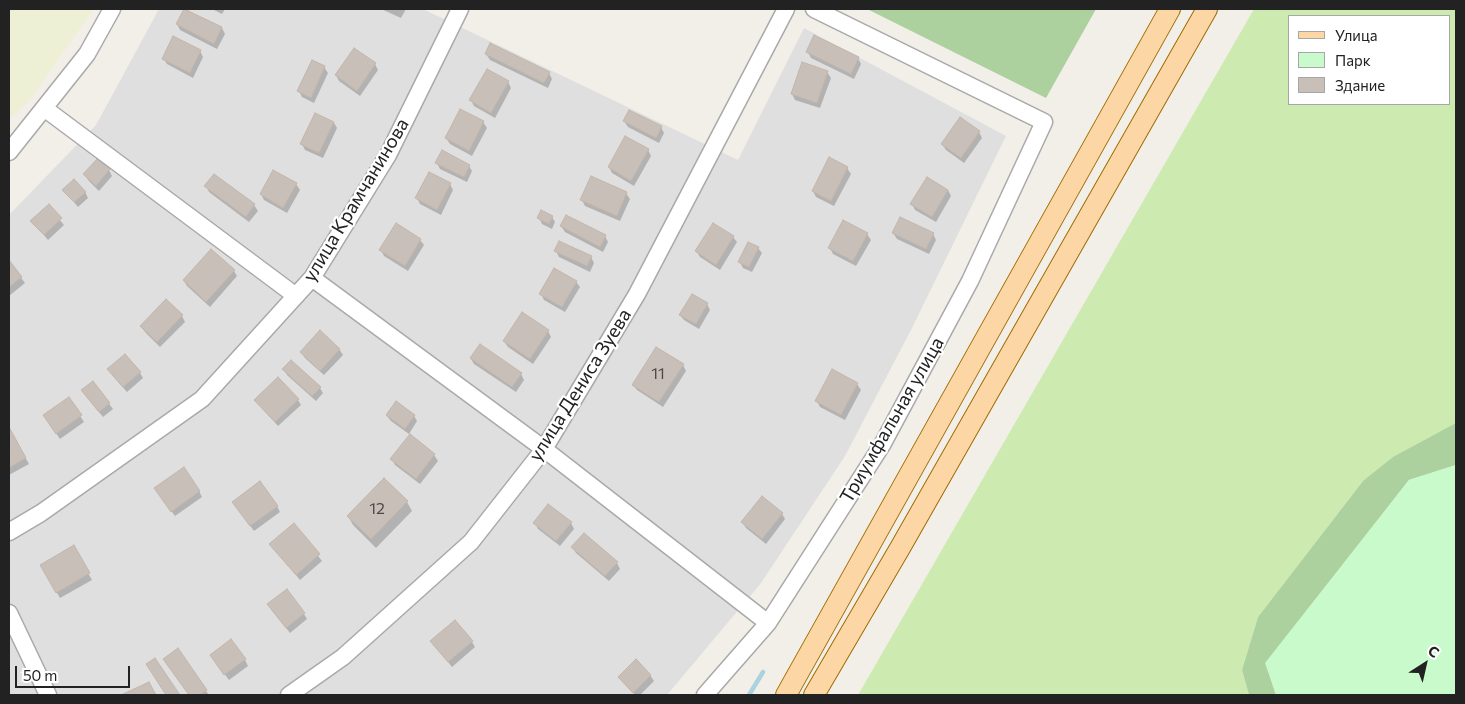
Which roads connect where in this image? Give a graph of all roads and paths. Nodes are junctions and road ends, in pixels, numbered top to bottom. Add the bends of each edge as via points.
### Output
1 (112, 9) edge
2 (460, 9) edge
3 (786, 9) edge
4 (814, 9) edge
5 (1170, 9) edge
6 (1207, 9) edge
7 (44, 108) junction
8 (9, 152) edge
9 (312, 278) junction
10 (296, 296) junction
11 (544, 449) junction
12 (9, 532) edge
13 (9, 613) edge
14 (768, 623) junction
15 (48, 695) edge
16 (289, 695) edge
17 (705, 695) edge
18 (786, 695) edge
19 (814, 695) edge

1 - 7 street via 87,54
2 - 9 street, улица Крамчанинова via 388,155
3 - 11 street, улица Дениса Зуева via 637,294
4 - 14 street, Триумфальная улица via 1044,122 970,281 882,445
5 - 18 main road
6 - 19 main road
7 - 8 street
7 - 10 street
9 - 10 street, улица Крамчанинова
9 - 11 street
10 - 12 street, улица Крамчанинова via 202,399 41,513
11 - 14 street
11 - 16 street, улица Дениса Зуева via 472,542 342,657
13 - 15 street
14 - 17 street, Триумфальная улица

